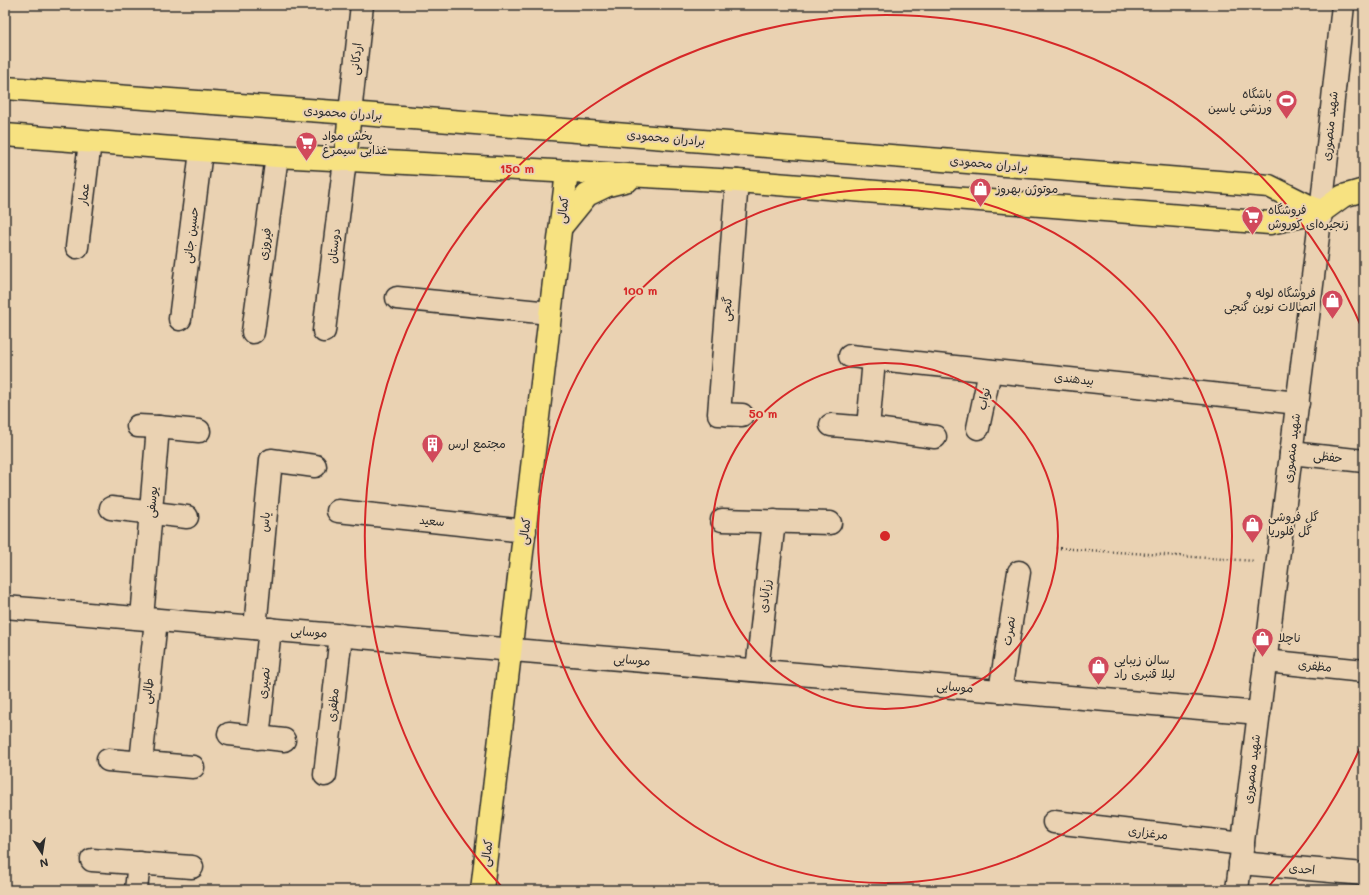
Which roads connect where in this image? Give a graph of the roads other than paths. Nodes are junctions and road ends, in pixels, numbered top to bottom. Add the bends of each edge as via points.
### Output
1 (362, 5) edge
2 (1343, 5) edge
3 (5, 88) edge
4 (350, 113) junction
5 (5, 135) edge
6 (90, 142) junction
7 (201, 151) junction
8 (277, 156) junction
9 (345, 160) junction
10 (567, 172) junction
11 (643, 176) junction
12 (737, 181) junction
13 (1364, 190) edge
14 (1321, 212) junction
15 (561, 227) junction
16 (77, 247) dead end
17 (396, 298) dead end
18 (550, 313) junction
19 (180, 319) dead end
20 (324, 331) dead end
21 (253, 332) dead end
22 (850, 356) dead end
23 (874, 359) junction
24 (990, 371) junction
25 (1298, 403) junction
26 (742, 415) dead end
27 (831, 425) dead end
28 (868, 428) junction
29 (978, 428) dead end
30 (199, 432) dead end
31 (935, 437) dead end
32 (1291, 453) junction
33 (1364, 461) edge
34 (315, 466) dead end
35 (111, 508) dead end
36 (338, 511) dead end
37 (151, 512) junction
38 (187, 517) dead end
39 (722, 520) dead end
40 (774, 521) junction
41 (830, 523) dead end
42 (525, 531) junction
43 (1019, 572) dead end
44 (5, 607) edge
45 (149, 619) junction
46 (263, 628) junction
47 (341, 635) junction
48 (511, 650) junction
49 (1265, 661) junction
50 (757, 670) junction
51 (1364, 672) edge
52 (1000, 691) junction
53 (1259, 713) junction
54 (229, 734) dead end
55 (258, 738) junction
56 (284, 740) dead end
57 (108, 760) dead end
58 (141, 762) junction
59 (193, 767) dead end
60 (325, 775) dead end
61 (1054, 822) dead end
62 (1241, 854) junction
63 (92, 860) dead end
64 (139, 863) junction
65 (192, 867) dead end
66 (1364, 874) edge
67 (136, 890) edge
68 (482, 890) edge
69 (1237, 890) edge

1 - 4 street, اردکانی
2 - 14 street, شهید منصوری
3 - 4 main road, برادران محمودی
4 - 9 main road
4 - 14 main road, برادران محمودی via 1269,186
5 - 6 main road
6 - 7 main road
6 - 16 street, عمار
7 - 8 main road
7 - 19 street, حسین جانی
8 - 9 main road
8 - 21 street, فیروزی
9 - 10 main road
9 - 20 street, دوستان
10 - 11 main road
10 - 15 main road, کمالی
11 - 12 main road
11 - 15 main road via 608,185 587,195
12 - 14 main road via 1270,223
12 - 26 street, گنجی via 719,414
13 - 14 main road via 1343,196
14 - 25 street, شهید منصوری
15 - 18 main road, کمالی
17 - 18 street
18 - 42 main road, کمالی
22 - 23 street, بیدهندی
23 - 24 street, بیدهندی
23 - 28 street
24 - 25 street, بیدهندی
24 - 29 street, نواب
25 - 32 street, شهید منصوری
27 - 28 street
28 - 31 street
30 - 37 street, یوسفی via 148,427
32 - 33 street, حفظی
32 - 49 street, شهید منصوری
34 - 46 street, یاس via 272,460
35 - 37 street
36 - 42 street, سعید
37 - 38 street
37 - 45 street, یوسفی
39 - 40 street
40 - 41 street
40 - 50 street, زرآبادی
42 - 48 main road, کمالی
43 - 52 street, نصرت
44 - 45 street, موسایی
45 - 46 street, موسایی
45 - 58 street, طالبی
46 - 47 street, موسایی
46 - 55 street, نصیری
47 - 48 street, موسایی
47 - 60 street, مظفری
48 - 50 street, موسایی
48 - 68 main road, کمالی
49 - 51 street, مظفری
49 - 53 street, شهید منصوری
50 - 52 street, موسایی
52 - 53 street, موسایی
53 - 62 street, شهید منصوری
54 - 55 street
55 - 56 street
57 - 58 street
58 - 59 street
61 - 62 street, مرغزاری
62 - 66 street, احدی
62 - 69 street, شهید منصوری
63 - 64 street
64 - 65 street
64 - 67 street

